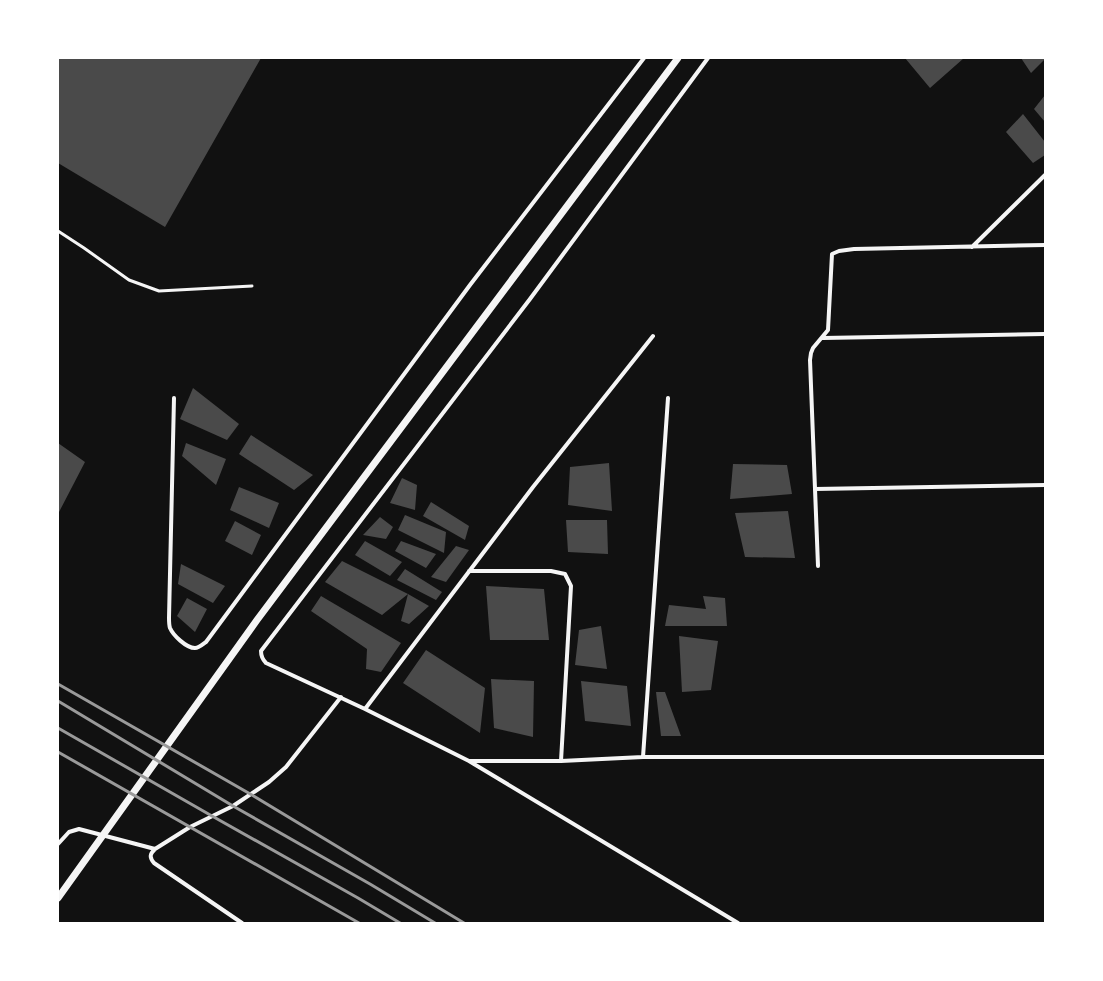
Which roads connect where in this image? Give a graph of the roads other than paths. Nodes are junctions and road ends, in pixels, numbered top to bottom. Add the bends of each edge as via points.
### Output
1 (644, 58) edge
2 (678, 58) edge
3 (708, 58) edge
4 (1045, 175) edge
5 (58, 231) edge
6 (1045, 245) edge
7 (972, 247) junction
8 (252, 286) dead end
9 (1045, 334) edge
10 (653, 336) dead end
11 (823, 338) junction
12 (174, 398) dead end
13 (668, 398) dead end
14 (1045, 485) edge
15 (815, 489) junction
16 (818, 566) dead end
17 (469, 571) junction
18 (341, 698) junction
19 (365, 709) junction
20 (642, 757) junction
21 (1045, 757) edge
22 (469, 761) junction
23 (561, 761) junction
24 (58, 844) edge
25 (154, 849) junction
26 (58, 898) edge
27 (242, 923) edge
28 (738, 923) edge

1 - 12 street via 470,285 206,642 193,648 187,646 173,632 169,618
2 - 26 street via 257,620
3 - 18 street via 530,299 261,651 262,660 266,663
4 - 7 street
5 - 8 lane via 129,280 158,291
6 - 7 street
7 - 11 street via 854,249 832,254 829,321 828,330
9 - 11 street
10 - 17 street
11 - 15 street via 813,348 810,360
13 - 20 street
14 - 15 street
15 - 16 street
17 - 19 street
17 - 23 street via 551,570 565,574 571,586
18 - 19 street
18 - 25 street via 286,766 269,782 233,806 190,827
19 - 22 street
20 - 21 street
20 - 23 street
22 - 23 street
22 - 28 street
24 - 25 street via 69,832 79,829
25 - 27 street via 150,856 154,863

